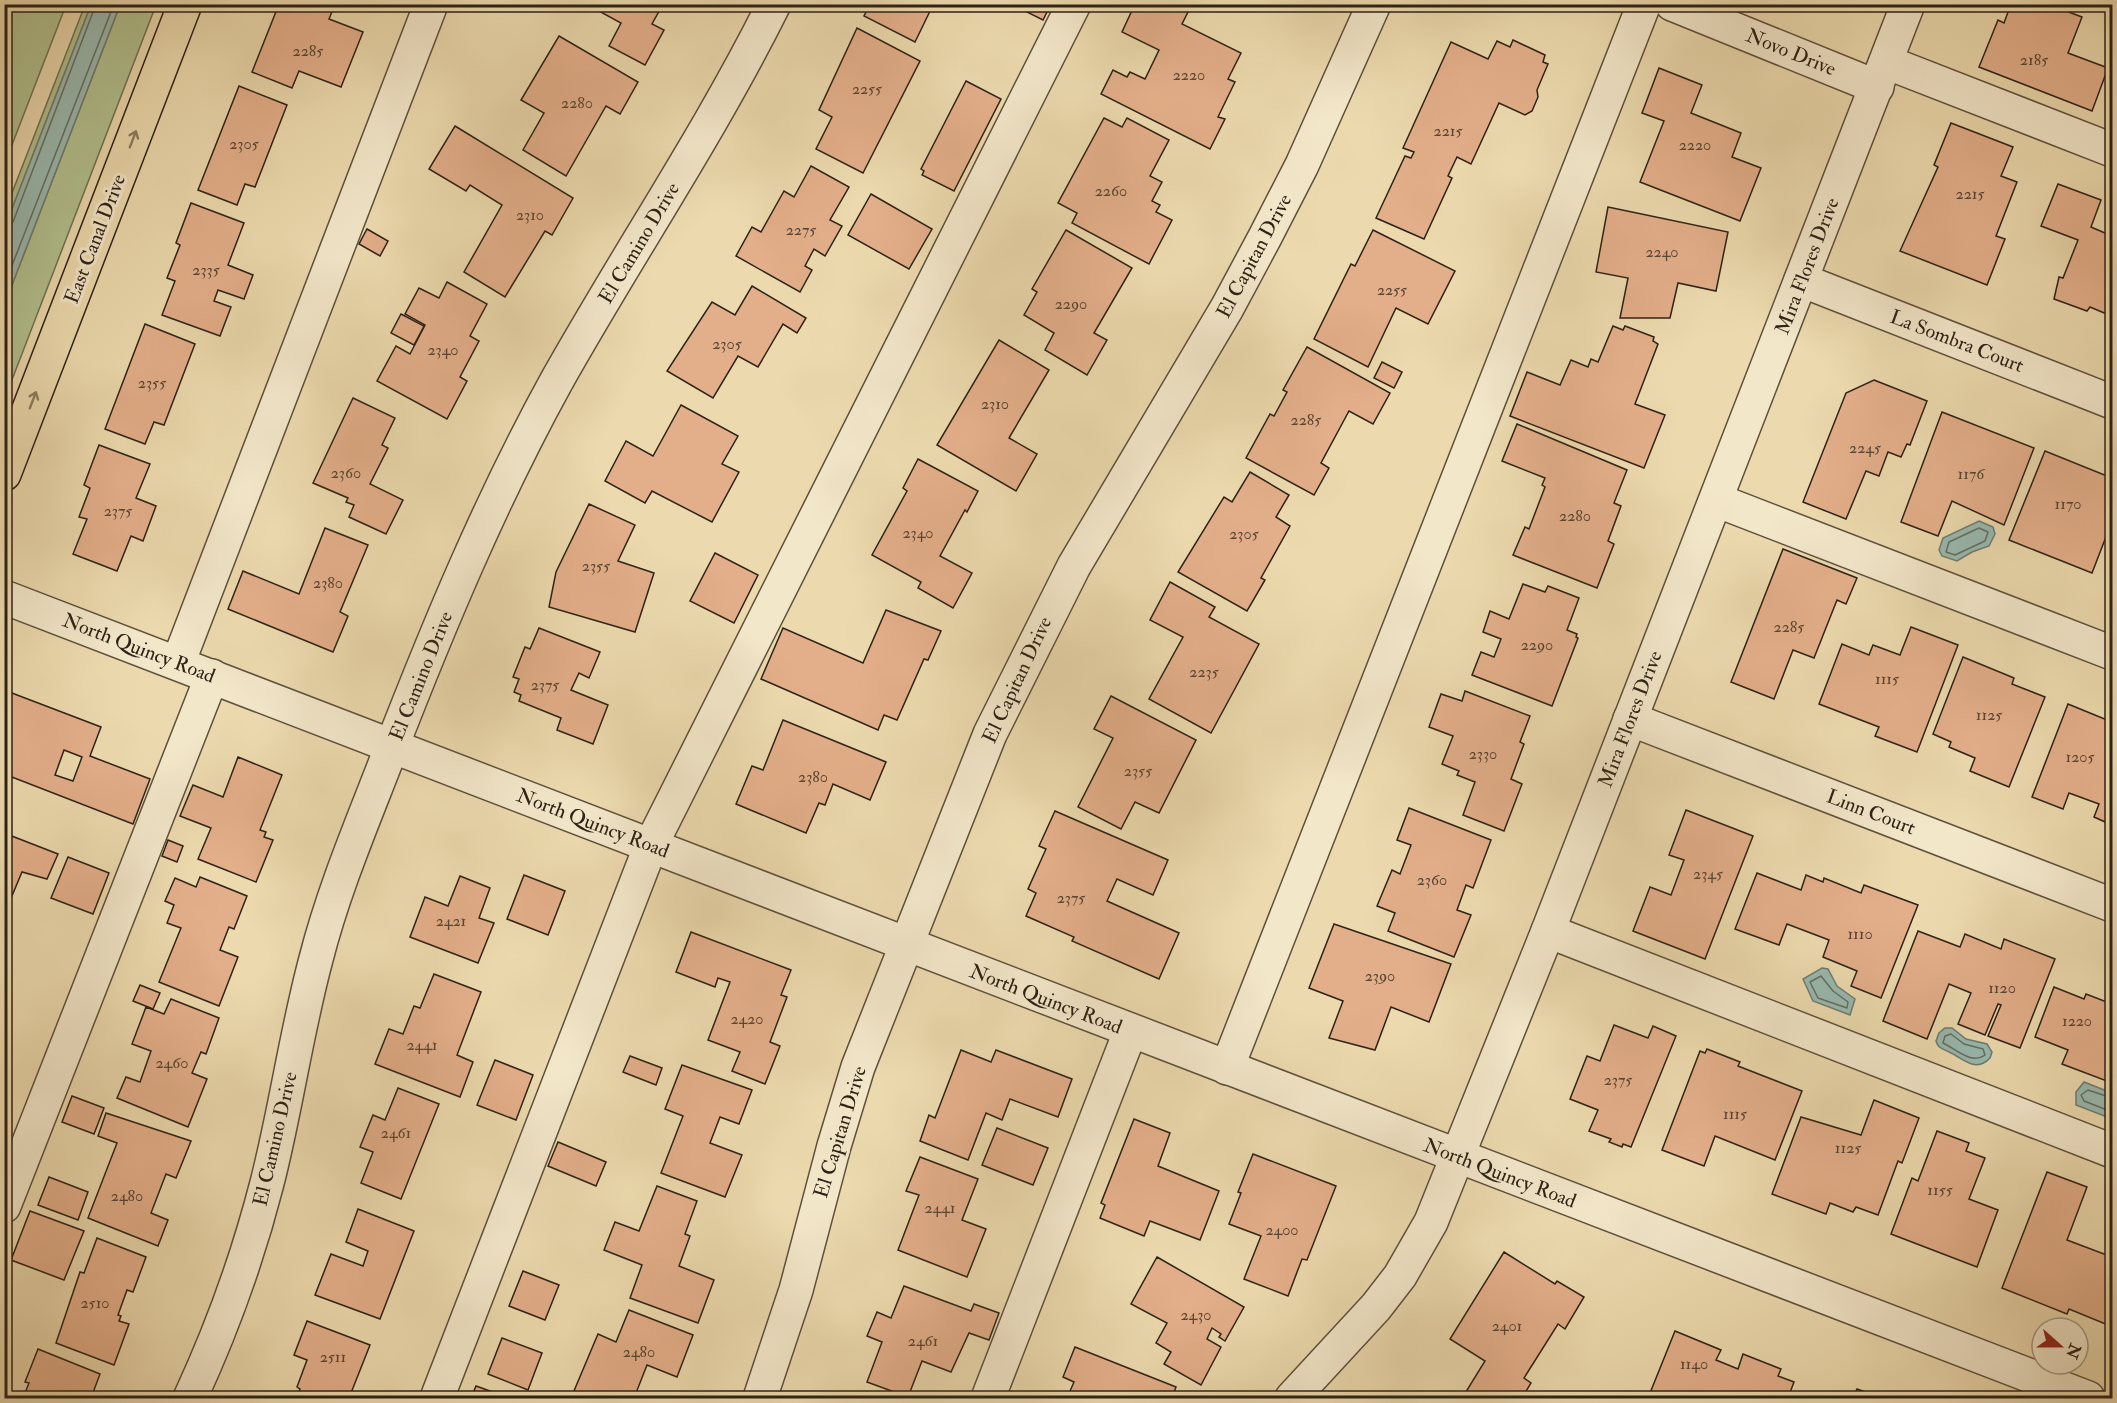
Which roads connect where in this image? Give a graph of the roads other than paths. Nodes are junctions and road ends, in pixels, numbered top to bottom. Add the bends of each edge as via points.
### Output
1 (185, 4) edge
2 (431, 4) edge
3 (774, 4) edge
4 (1074, 4) edge
5 (1374, 4) edge
6 (1644, 4) edge
7 (1672, 4) edge
8 (1908, 4) edge
9 (1881, 74) junction
10 (2112, 150) edge
11 (1801, 280) junction
12 (2112, 402) edge
13 (4, 474) edge
14 (1716, 500) junction
15 (4, 597) edge
16 (2112, 652) edge
17 (178, 663) junction
18 (212, 676) junction
19 (1630, 718) junction
20 (392, 746) junction
21 (651, 845) junction
22 (2112, 905) edge
23 (1548, 931) junction
24 (905, 944) junction
25 (1130, 1032) junction
26 (1227, 1068) junction
27 (2112, 1151) edge
28 (1459, 1157) junction
29 (4, 1206) edge
30 (2028, 1388) edge
31 (190, 1398) edge
32 (437, 1398) edge
33 (760, 1398) edge
34 (987, 1398) edge
35 (1292, 1398) edge
36 (2088, 1398) edge

13 -> 1 main road, East Canal Drive
2 - 17 street
3 - 20 street, El Camino Drive via 704,134 531,429 469,559
4 - 21 street
5 - 24 street, El Capitan Drive via 1302,165 1244,277 1038,634 975,771
6 - 26 street
7 - 9 street, Novo Drive
8 - 9 street, Mira Flores Drive
9 - 10 street, Novo Drive
9 - 11 street, Mira Flores Drive
11 - 12 street, La Sombra Court
11 - 14 street, Mira Flores Drive
14 - 16 street
14 - 19 street, Mira Flores Drive
15 - 17 street, North Quincy Road
17 - 18 street, North Quincy Road
18 - 20 street, North Quincy Road
18 - 29 street
19 - 22 street, Linn Court
19 - 23 street, Mira Flores Drive
20 - 21 street, North Quincy Road
20 - 31 street, El Camino Drive via 317,954 267,1182 244,1265
21 - 24 street, North Quincy Road
21 - 32 street
23 - 27 street
23 - 28 street, Mira Flores Drive
24 - 25 street, North Quincy Road
24 - 33 street, El Capitan Drive via 858,1066 796,1290
25 - 26 street, North Quincy Road
25 - 34 street
26 - 28 street, North Quincy Road
28 - 30 street, North Quincy Road
28 - 35 street, Mira Flores Drive via 1431,1222 1400,1276 1361,1325
30 - 36 street, North Quincy Road

